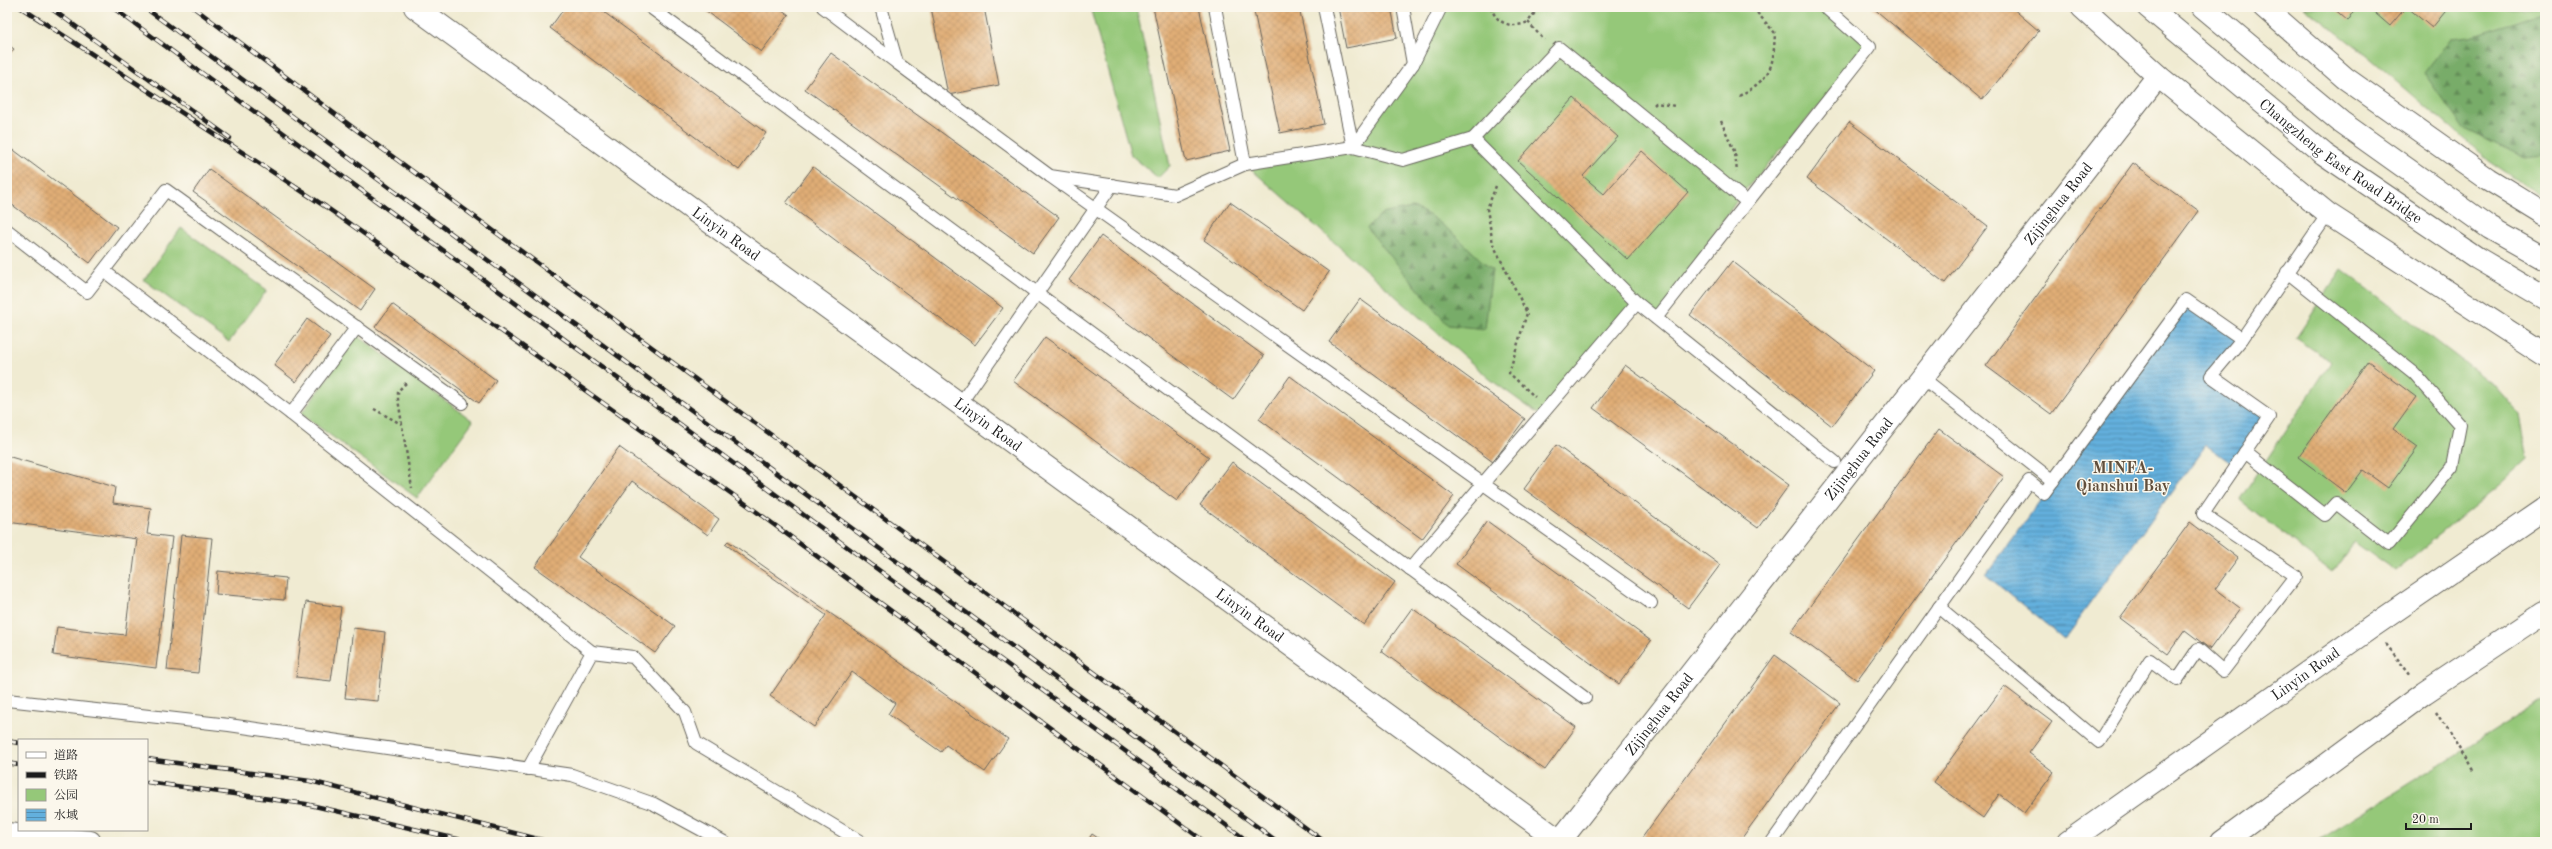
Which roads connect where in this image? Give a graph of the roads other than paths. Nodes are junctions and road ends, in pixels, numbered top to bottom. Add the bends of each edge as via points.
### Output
1 (416, 7) edge
2 (650, 7) edge
3 (823, 7) edge
4 (881, 7) edge
5 (1215, 7) edge
6 (1324, 7) edge
7 (1403, 7) edge
8 (1441, 7) edge
9 (1825, 7) edge
10 (2082, 7) edge
11 (2148, 7) edge
12 (2203, 7) edge
13 (2264, 7) edge
14 (897, 63) junction
15 (1413, 64) junction
16 (2158, 76) junction
17 (1473, 139) junction
18 (1353, 147) junction
19 (1245, 164) junction
20 (1050, 176) junction
21 (1112, 185) junction
22 (1743, 199) junction
23 (1096, 208) junction
24 (2328, 214) junction
25 (2545, 214) edge
26 (7, 230) edge
27 (2545, 259) edge
28 (104, 271) junction
29 (2287, 272) junction
30 (1037, 293) junction
31 (2545, 298) edge
32 (1637, 303) junction
33 (1656, 318) junction
34 (357, 327) junction
35 (2242, 338) junction
36 (2545, 355) edge
37 (1924, 379) junction
38 (462, 403) dead end
39 (960, 404) junction
40 (291, 414) junction
41 (2245, 452) junction
42 (1834, 462) dead end
43 (2053, 481) junction
44 (1483, 484) junction
45 (2545, 508) edge
46 (1410, 568) junction
47 (1651, 603) dead end
48 (1939, 607) junction
49 (2545, 612) edge
50 (592, 652) junction
51 (1585, 698) dead end
52 (7, 700) edge
53 (528, 769) junction
54 (7, 834) edge
55 (90, 842) edge
56 (724, 842) edge
57 (861, 842) edge
58 (1561, 842) edge
59 (1772, 842) edge
60 (2068, 842) edge
61 (2222, 842) edge

1 - 39 street, Linyin Road
2 - 30 lane
3 - 14 lane
4 - 14 lane
5 - 19 lane
6 - 18 lane
7 - 15 lane
8 - 15 lane
9 - 22 lane via 1870,47
10 - 16 street
11 - 31 street, Changzheng East Road Bridge via 2324,154 2477,258
12 - 27 street, Changzheng East Road Bridge via 2341,122 2490,228
13 - 25 street via 2346,78 2488,179
14 - 20 lane
15 - 18 lane
16 - 24 street
16 - 37 street, Zijinghua Road
17 - 18 lane via 1403,160
17 - 22 lane via 1559,48
17 - 32 lane
18 - 19 lane
19 - 21 lane via 1175,195
20 - 21 lane
20 - 23 lane
21 - 23 lane
22 - 33 lane
23 - 30 lane
23 - 44 lane
24 - 29 lane
24 - 36 street
26 - 28 lane via 88,292
28 - 34 lane via 166,190
28 - 40 lane
29 - 35 lane
29 - 41 lane via 2414,373 2460,425 2452,467 2389,544 2336,503 2325,515
30 - 39 lane
30 - 46 lane
32 - 33 lane
32 - 44 lane
33 - 42 lane
34 - 38 lane
34 - 40 lane
35 - 41 lane via 2211,376 2269,417
35 - 43 lane via 2186,300
37 - 43 lane
37 - 58 street, Zijinghua Road
39 - 58 street, Linyin Road
40 - 50 lane
41 - 48 lane via 2203,514 2296,576 2223,671 2198,649 2177,680 2150,660 2099,742
43 - 48 lane via 2044,493 2029,481
44 - 46 lane
44 - 47 lane
45 - 60 street, Linyin Road
46 - 51 lane
48 - 59 lane
49 - 61 street via 2424,693
50 - 53 lane
50 - 57 lane via 633,657 685,712 696,743
52 - 53 lane via 229,725
53 - 56 lane via 572,776 654,804
54 - 55 street

